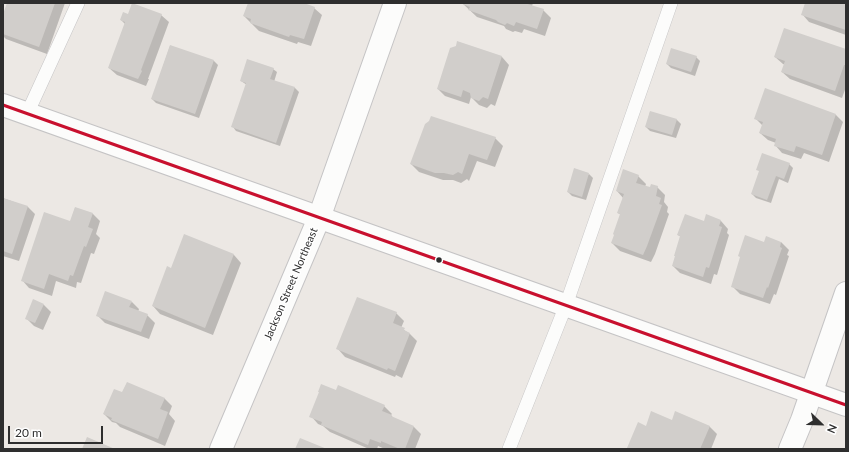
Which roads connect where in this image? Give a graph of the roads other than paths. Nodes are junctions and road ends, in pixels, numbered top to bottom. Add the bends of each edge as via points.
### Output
1 (78, 3) edge
2 (395, 3) edge
3 (671, 3) edge
4 (3, 105) edge
5 (27, 114) junction
6 (319, 218) junction
7 (846, 293) edge
8 (566, 305) junction
9 (811, 392) junction
10 (846, 405) edge
11 (221, 449) edge
12 (509, 449) edge
13 (790, 449) edge

1 - 5 lane
2 - 6 main road, Jackson Street Northeast
3 - 8 lane
4 - 5 main road
5 - 6 main road
6 - 8 main road
6 - 11 main road, Jackson Street Northeast
7 - 9 main road
8 - 9 main road
8 - 12 lane
9 - 10 main road
9 - 13 main road

